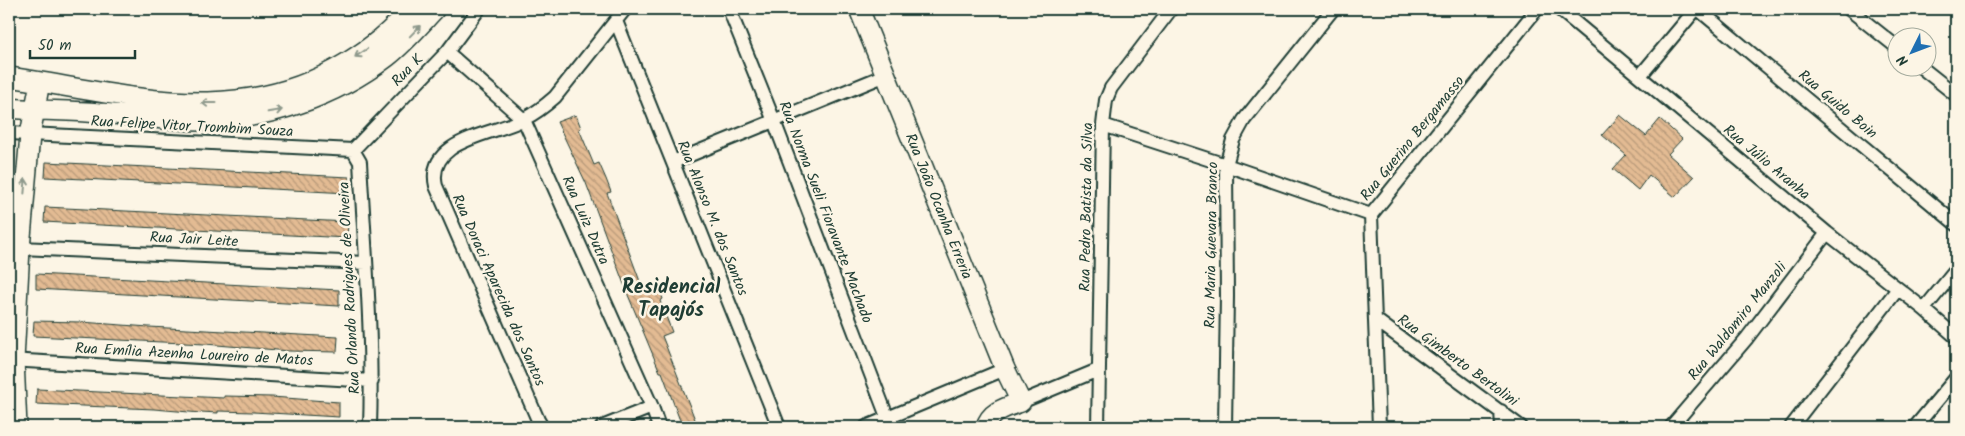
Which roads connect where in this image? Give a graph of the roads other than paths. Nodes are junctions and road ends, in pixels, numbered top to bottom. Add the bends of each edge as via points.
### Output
1 (410, 9) edge
2 (435, 9) edge
3 (479, 9) edge
4 (625, 9) edge
5 (729, 9) edge
6 (859, 9) edge
7 (1170, 9) edge
8 (1333, 9) edge
9 (1536, 9) edge
10 (1558, 9) edge
11 (1697, 9) edge
12 (1849, 9) edge
13 (616, 21) junction
14 (1888, 40) edge
15 (447, 52) junction
16 (886, 75) junction
17 (1640, 76) junction
18 (9, 77) edge
19 (1935, 78) edge
20 (40, 82) junction
21 (1956, 95) edge
22 (9, 108) edge
23 (35, 111) junction
24 (524, 120) junction
25 (774, 121) junction
26 (1103, 125) junction
27 (9, 132) edge
28 (30, 135) junction
29 (353, 150) junction
30 (673, 162) junction
31 (1226, 164) junction
32 (1371, 215) junction
33 (1956, 224) edge
34 (1827, 233) junction
35 (20, 248) junction
36 (366, 263) junction
37 (1956, 270) edge
38 (1898, 290) junction
39 (1924, 309) junction
40 (1376, 320) junction
41 (1956, 337) edge
42 (11, 360) edge
43 (1005, 369) junction
44 (1098, 370) junction
45 (1956, 378) edge
46 (372, 380) junction
47 (1021, 402) junction
48 (652, 406) junction
49 (1500, 411) junction
50 (889, 423) edge
51 (17, 427) edge
52 (370, 427) edge
53 (542, 427) edge
54 (602, 427) edge
55 (659, 427) edge
56 (779, 427) edge
57 (866, 427) edge
58 (986, 427) edge
59 (1098, 427) edge
60 (1225, 427) edge
61 (1379, 427) edge
62 (1502, 427) edge
63 (1521, 427) edge
64 (1671, 427) edge
65 (1791, 427) edge
66 (1916, 427) edge

1 -> 20 main road via 386,35 338,68 308,82 252,98 221,103 155,101
23 -> 2 main road via 201,121 283,110 321,96 360,75 388,56
3 - 15 street, Rua K
4 - 13 street
5 - 25 street, Rua Norma Sueli Fioravante Machado
6 - 16 main road, Rua João Ocanha Erreria
7 - 26 street, Rua Pedro Batista da Silva via 1111,88
8 - 31 street, Rua Maria Guevara Branco via 1244,120 1233,140
9 - 32 street, Rua Guerino Bergamasso
10 - 17 street, Rua Júlio Aranha
11 - 17 street
11 - 33 street, Rua Guido Boin
12 - 14 street
13 - 24 street via 555,97
13 - 30 street, Rua Alonso M. dos Santos
15 - 24 street, Rua Luiz Dutra
15 - 29 street, Rua K
16 - 25 street
16 - 43 main road, Rua João Ocanha Erreria
17 - 34 street, Rua Júlio Aranha
18 - 20 main road
19 - 21 street
20 - 23 main road
22 - 23 main road
23 - 28 main road
24 - 48 street, Rua Luiz Dutra
24 - 53 street, Rua Doraci Aparecida dos Santos via 445,151 436,164 434,175
25 - 30 street
25 - 50 street, Rua Norma Sueli Fioravante Machado
26 - 31 street
26 - 44 street, Rua Pedro Batista da Silva
27 - 28 street, Rua Felipe Vitor Trombim Souza
28 - 29 street, Rua Felipe Vitor Trombim Souza
35 -> 28 main road
29 - 36 street, Rua Orlando Rodrigues de Oliveira via 360,162
30 - 56 street, Rua Alonso M. dos Santos
31 - 32 street
31 - 60 street, Rua Maria Guevara Branco
32 - 40 street, Rua Guerino Bergamasso
34 - 38 street, Rua Júlio Aranha
34 - 64 street, Rua Waldomiro Manzoli via 1747,338
35 - 36 street, Rua Jair Leite
35 - 42 main road
36 - 46 street, Rua Orlando Rodrigues de Oliveira
37 - 39 street
38 - 39 street, Rua Júlio Aranha
38 - 65 street
39 - 41 street, Rua Júlio Aranha
40 - 49 street, Rua Gimberto Bertolini
40 - 61 street, Rua Guerino Bergamasso
42 - 46 street, Rua Emília Azenha Loureiro de Matos
42 - 51 main road
43 - 47 main road, Rua João Ocanha Erreria
43 - 50 street
44 - 47 street
44 - 59 street, Rua Pedro Batista da Silva
45 - 66 street
46 - 52 street, Rua Orlando Rodrigues de Oliveira
47 - 58 main road via 996,412
48 - 54 street
48 - 55 street, Rua Luiz Dutra
49 - 62 street
49 - 63 street, Rua Gimberto Bertolini
50 - 57 street

